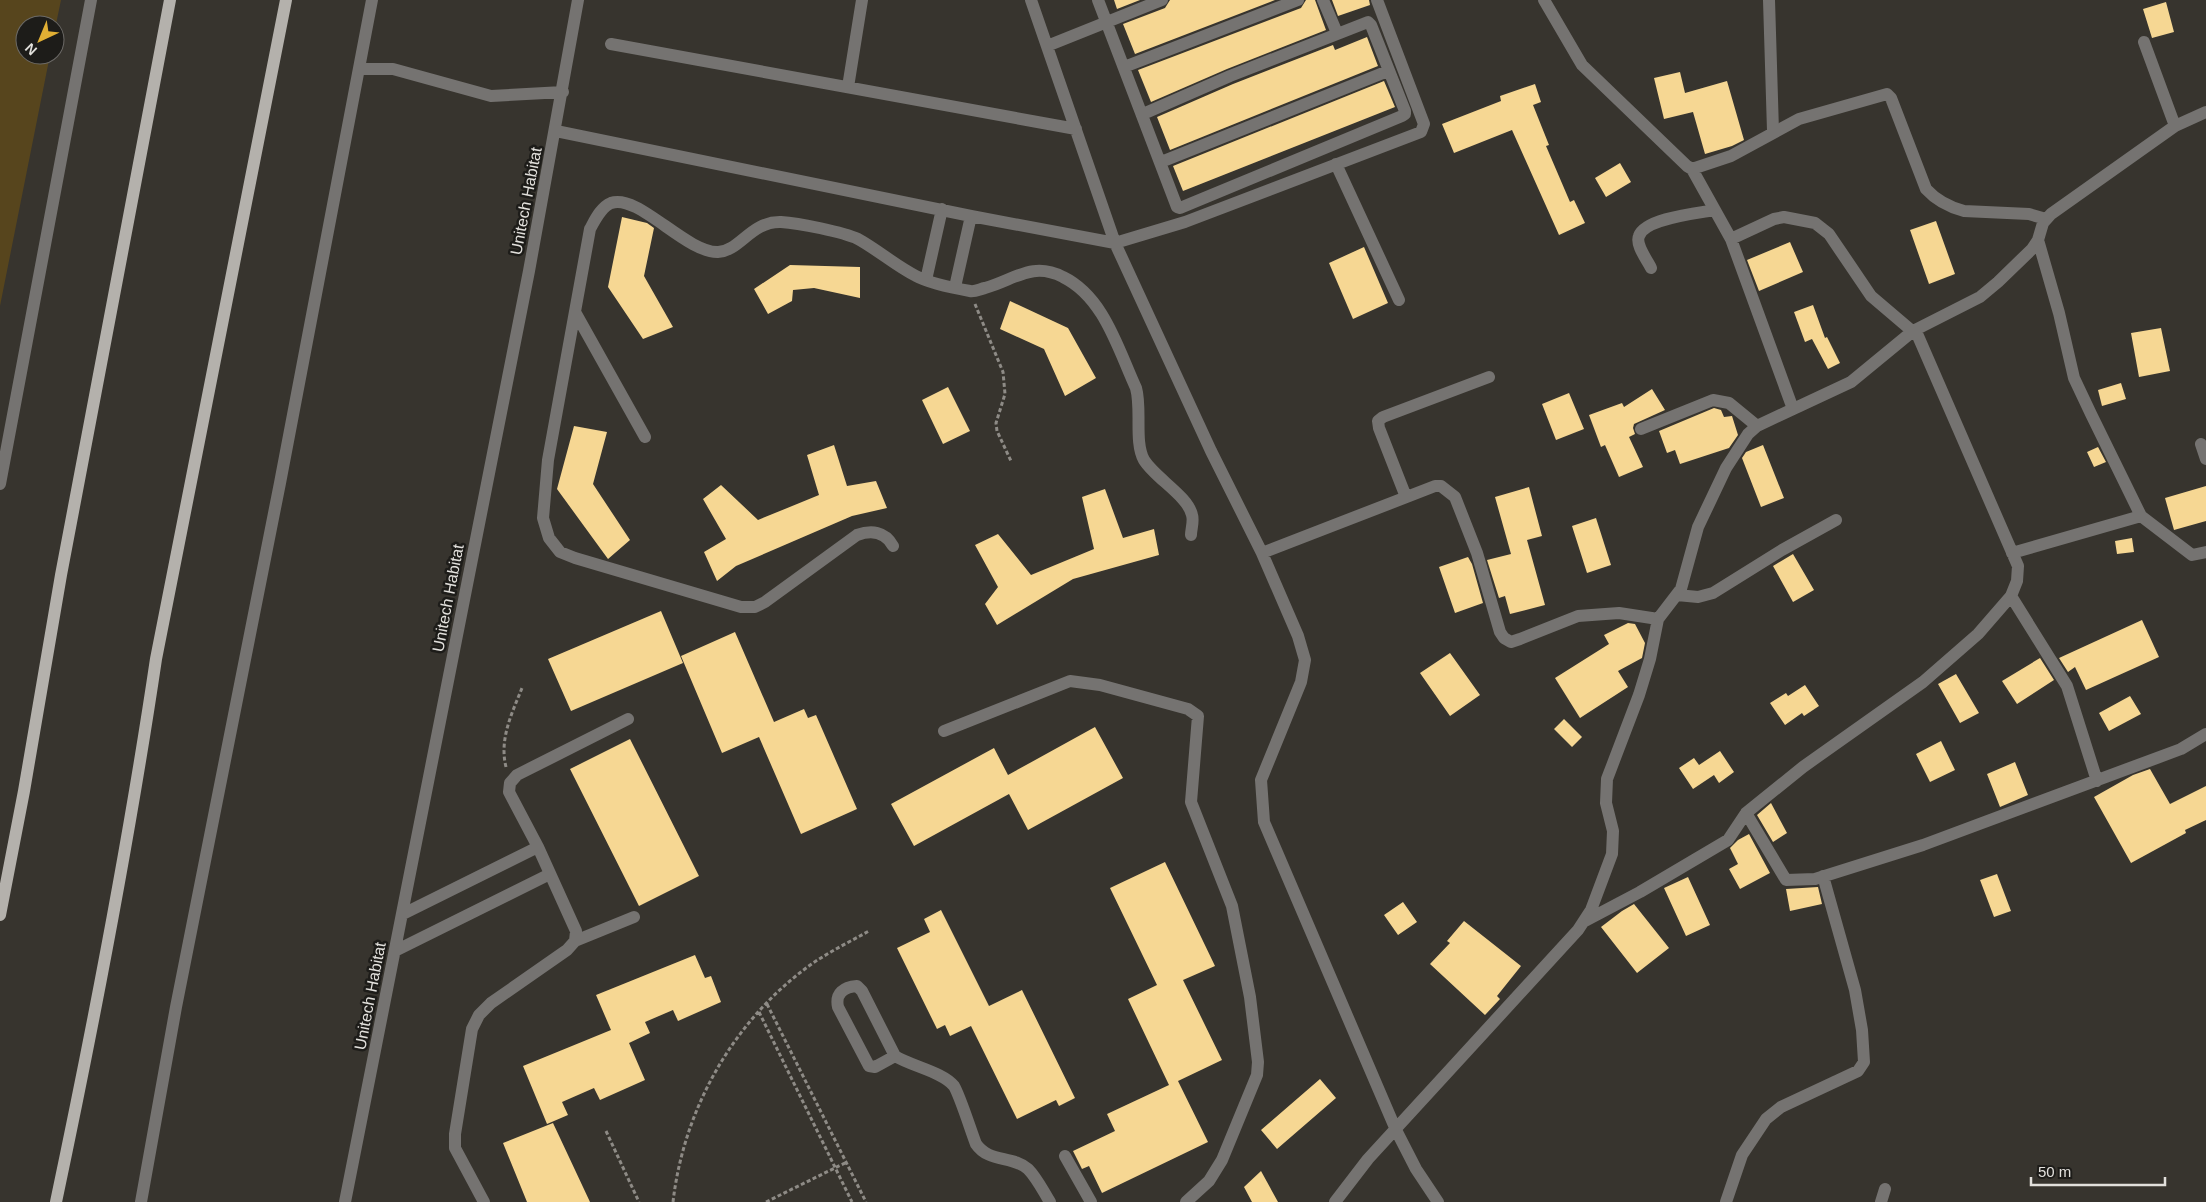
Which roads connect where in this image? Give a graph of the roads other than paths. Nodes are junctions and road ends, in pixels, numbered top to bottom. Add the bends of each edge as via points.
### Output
1 (91, 0) edge
2 (170, 0) edge
3 (286, 0) edge
4 (372, 0) edge
5 (578, 0) edge
6 (862, 0) edge
7 (1030, 0) edge
8 (1098, 0) edge
9 (1298, 0) edge
10 (1323, 0) edge
11 (1376, 0) edge
12 (1544, 0) edge
13 (1769, 0) edge
14 (1156, 1) edge
15 (1107, 22) junction
16 (1337, 34) junction
17 (2144, 42) dead end
18 (611, 44) dead end
19 (1047, 46) junction
20 (1124, 67) junction
21 (359, 69) junction
22 (1388, 71) junction
23 (848, 87) junction
24 (563, 92) junction
25 (2206, 112) edge
26 (1142, 114) junction
27 (2175, 126) junction
28 (1076, 129) junction
29 (556, 131) junction
30 (1774, 131) junction
31 (1161, 162) junction
32 (1336, 164) junction
33 (1692, 169) junction
34 (942, 209) junction
35 (1715, 210) junction
36 (971, 216) junction
37 (2046, 219) junction
38 (1731, 239) junction
39 (2038, 240) junction
40 (1115, 243) junction
41 (1651, 268) dead end
42 (926, 280) junction
43 (955, 287) junction
44 (1398, 300) dead end
45 (575, 312) junction
46 (1913, 331) junction
47 (1489, 377) dead end
48 (1792, 409) junction
49 (1758, 426) junction
50 (1642, 429) dead end
51 (645, 437) dead end
52 (2201, 444) dead end
53 (2206, 460) edge
54 (0, 484) edge
55 (1406, 497) junction
56 (2141, 516) junction
57 (1836, 520) dead end
58 (1190, 534) dead end
59 (893, 546) dead end
60 (2206, 552) edge
61 (1262, 553) junction
62 (2012, 553) junction
63 (1677, 595) junction
64 (2011, 596) junction
65 (1658, 619) junction
66 (628, 719) dead end
67 (944, 731) dead end
68 (2206, 734) edge
69 (2097, 781) junction
70 (1746, 813) junction
71 (538, 847) junction
72 (550, 874) junction
73 (1823, 876) junction
74 (403, 914) junction
75 (0, 915) edge
76 (634, 917) dead end
77 (1585, 921) junction
78 (575, 941) junction
79 (395, 951) junction
80 (895, 1056) junction
81 (1396, 1130) junction
82 (1065, 1156) dead end
83 (1885, 1189) dead end
84 (141, 1198) edge
85 (56, 1202) edge
86 (345, 1202) edge
87 (484, 1202) edge
88 (1050, 1202) edge
89 (1091, 1202) edge
90 (1186, 1202) edge
91 (1335, 1202) edge
92 (1438, 1202) edge
93 (1726, 1202) edge
94 (1881, 1202) edge

1 - 54 street
2 - 75 main road
3 - 85 main road via 156,659 141,763
4 - 21 street
5 - 24 street, Unitech Habitat
6 - 23 street
7 - 19 street
8 - 15 street
9 - 20 street
10 - 16 street
11 - 32 street via 1424,128 1416,135
12 - 33 street via 1582,65
13 - 30 street
14 - 15 street
15 - 19 street
15 - 20 street
16 - 22 street via 1370,23
16 - 26 street
17 - 27 street
18 - 23 street
19 - 28 street
20 - 26 street
21 - 24 street via 394,69 491,96
21 - 84 street
22 - 31 street
22 - 31 street via 1405,110 1402,116 1180,208 1176,205
23 - 28 street
24 - 29 street, Unitech Habitat
25 - 27 street
26 - 31 street
27 - 37 street
28 - 40 street
29 - 34 street
29 - 74 street, Unitech Habitat
30 - 33 street via 1731,156
30 - 37 street via 1799,118 1887,94 1926,189 1932,196 1964,211 2029,214
32 - 40 street via 1185,222
32 - 44 street
33 - 35 street
34 - 36 street
34 - 42 street
35 - 38 street
35 - 41 street via 1669,218 1642,232 1638,236 1639,243
36 - 40 street
36 - 43 street
37 - 39 street
38 - 46 street via 1784,217 1816,223 1829,234 1871,296
38 - 48 street
39 - 46 street via 1984,294
39 - 56 street via 2074,378
40 - 61 street
42 - 43 street
42 - 45 street via 848,235 782,222 768,223 722,252 712,252 692,244 626,202 611,203 599,213 590,229
43 - 58 street via 973,291 1025,272 1045,270 1064,277 1088,295 1101,312 1136,388 1140,448 1144,460 1186,504 1192,515
45 - 51 street
45 - 59 street via 548,460 543,518 548,538 560,552 741,607 755,607 857,535 882,533
46 - 48 street via 1851,382
46 - 62 street via 1920,340
47 - 55 street via 1378,421
48 - 49 street
49 - 50 street via 1729,403 1713,400
49 - 63 street via 1748,434 1731,459 1703,514
52 - 53 street
55 - 61 street
55 - 65 street via 1435,486 1441,486 1455,497 1477,553 1500,632 1511,642 1578,616 1619,614
56 - 60 street via 2192,555
56 - 62 street
57 - 63 street via 1713,593 1698,597
61 - 81 street via 1298,636 1304,660 1301,682 1261,780 1264,822
62 - 64 street via 2018,574
63 - 65 street
64 - 69 street via 2067,686
64 - 70 street via 1978,634 1923,682 1803,767
65 - 77 street via 1639,694 1607,779 1606,803 1613,831 1612,854
66 - 71 street via 517,775 510,783 509,792
67 - 90 street via 1070,681 1100,685 1188,709 1198,716 1191,802 1232,906 1250,998 1258,1062 1257,1075 1222,1160 1209,1181
68 - 69 street via 2181,749
69 - 73 street via 1923,845
70 - 73 street via 1786,880
70 - 77 street via 1728,840
71 - 72 street
71 - 74 street
72 - 78 street via 576,931
72 - 79 street
73 - 93 street via 1855,990 1864,1062 1858,1071 1781,1107 1766,1119 1742,1155
74 - 79 street, Unitech Habitat
76 - 78 street
77 - 81 street
78 - 87 street via 568,950 491,1003 479,1015 472,1029 455,1148
79 - 86 street, Unitech Habitat
80 - 80 street via 875,1067 868,1066 838,1007 840,993 849,987 857,986 862,990
80 - 88 street via 954,1087 981,1152 1027,1168
81 - 91 street via 1368,1159
81 - 92 street
82 - 89 street
83 - 94 street

